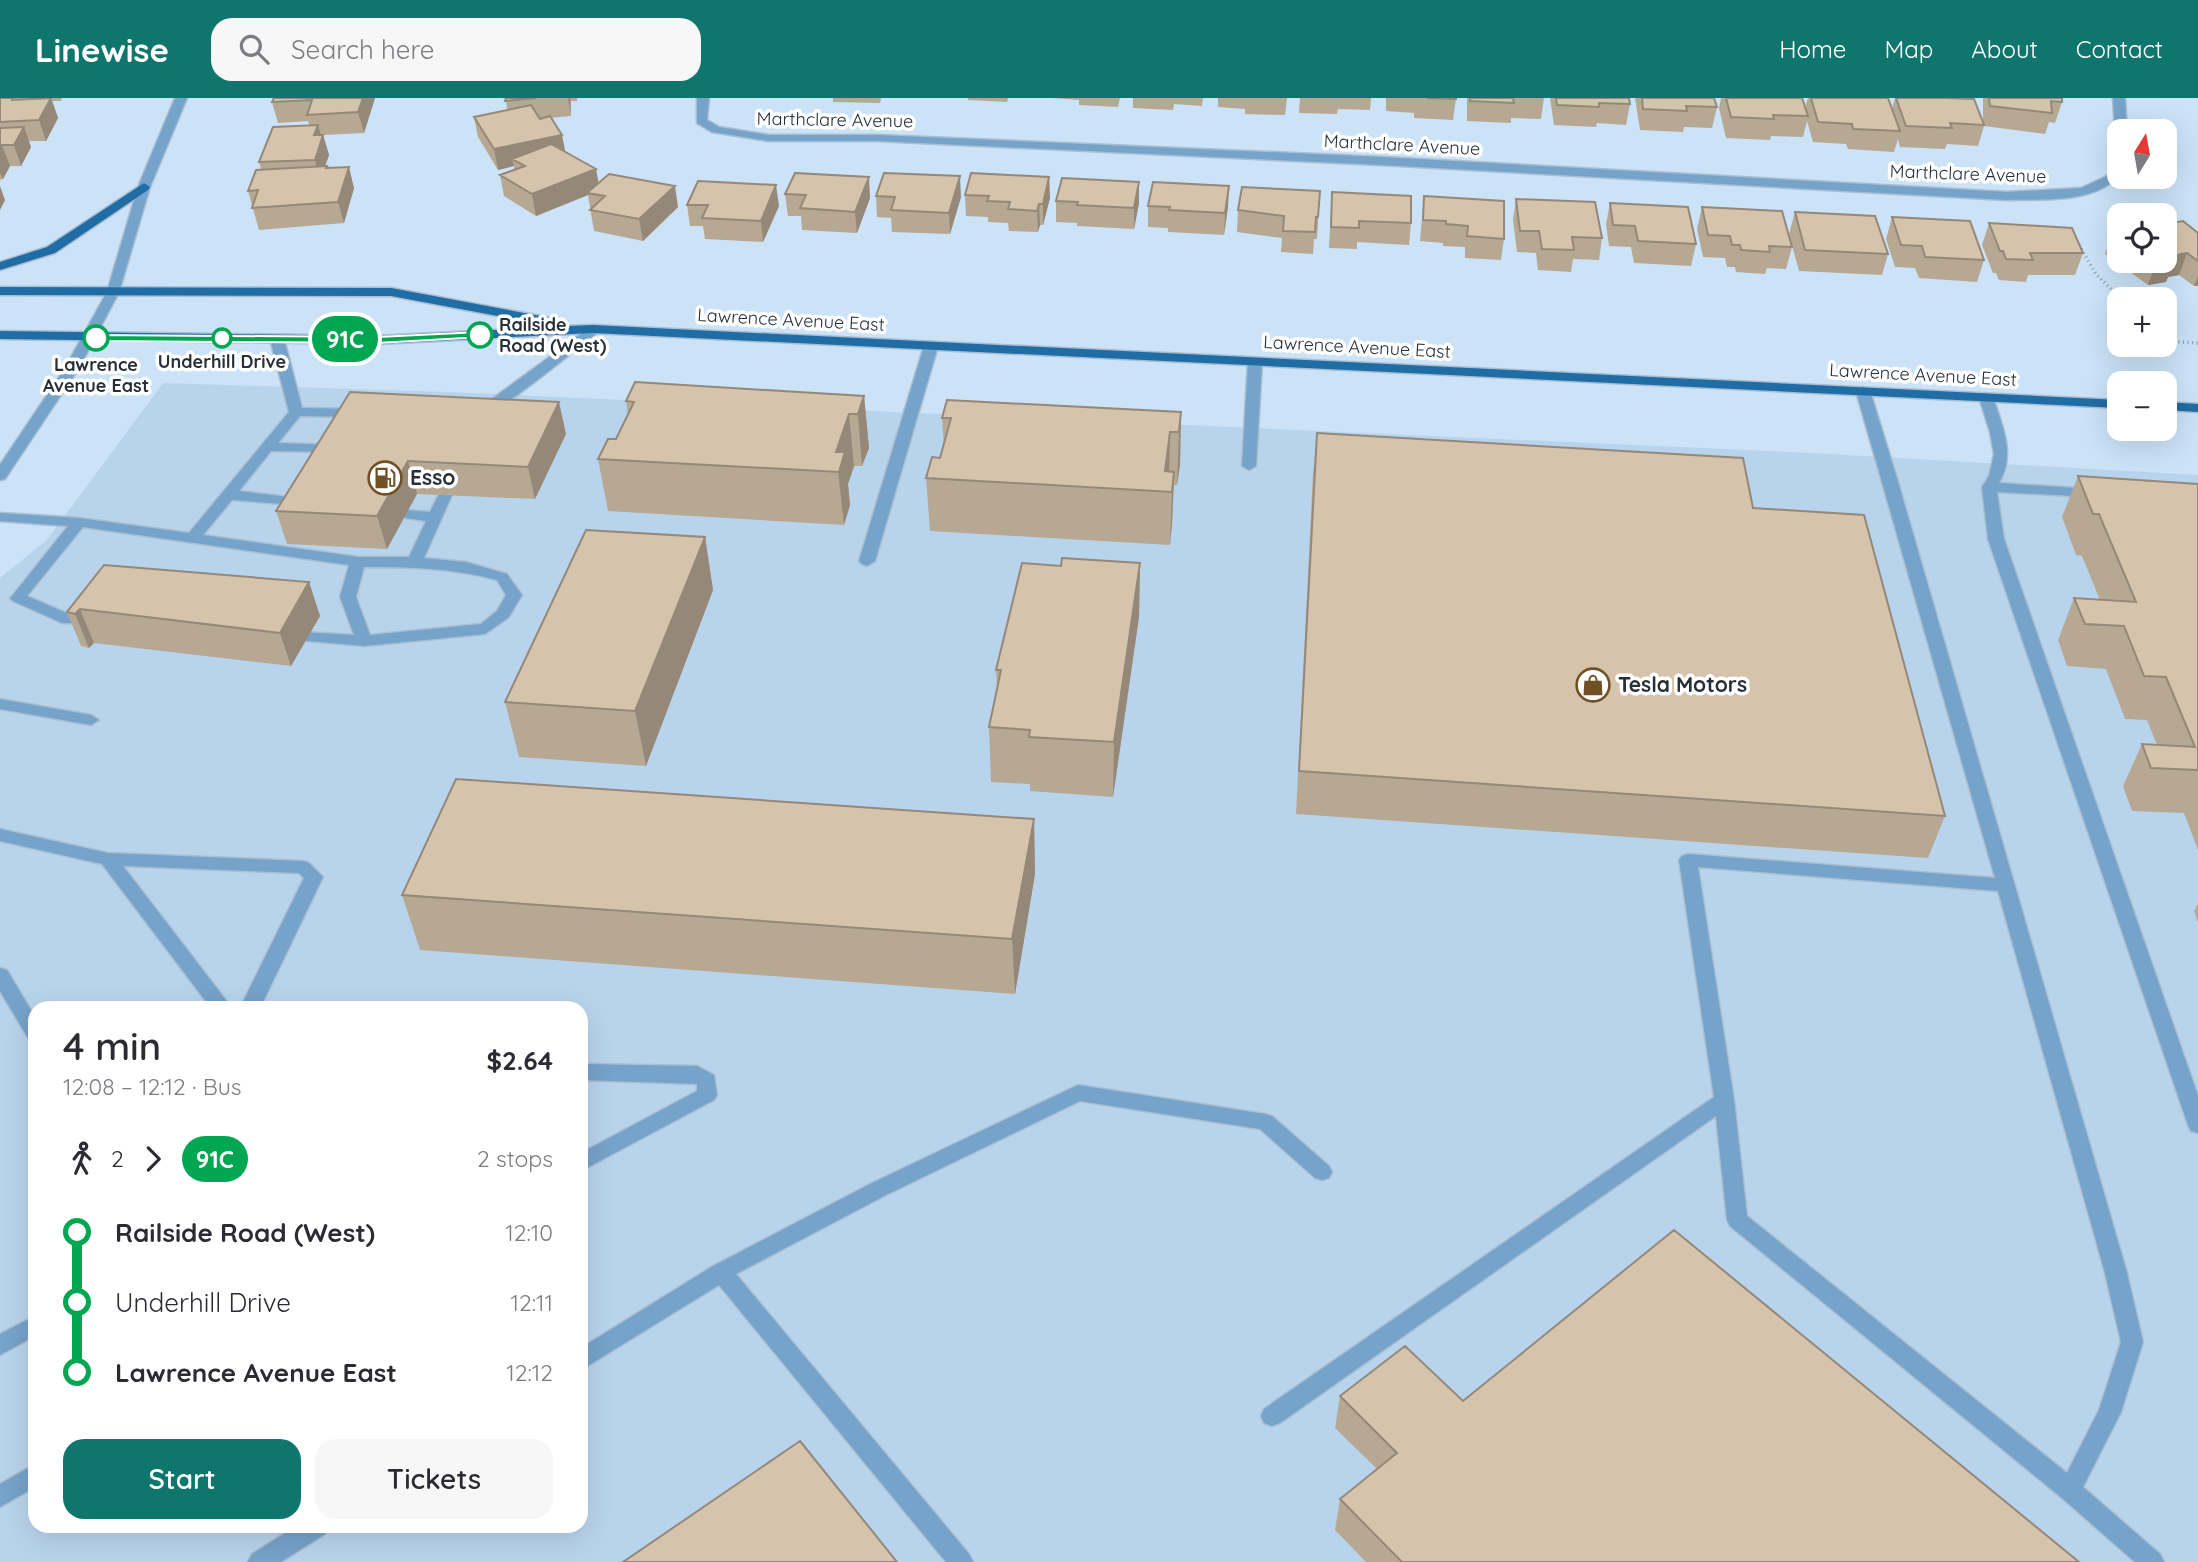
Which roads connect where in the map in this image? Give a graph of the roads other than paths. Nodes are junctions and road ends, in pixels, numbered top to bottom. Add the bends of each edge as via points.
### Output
1 (181, 98) edge
2 (703, 98) edge
3 (2119, 98) edge
4 (2120, 119) edge
5 (2107, 183) edge
6 (144, 187) junction
7 (0, 266) edge
8 (0, 291) edge
9 (113, 292) junction
10 (593, 329) junction
11 (0, 335) edge
12 (87, 338) junction
13 (277, 339) junction
14 (931, 346) junction
15 (1255, 362) junction
16 (1863, 391) junction
17 (1986, 397) junction
18 (2107, 403) edge
19 (2177, 407) edge
20 (2198, 408) edge
21 (296, 412) junction
22 (376, 413) edge
23 (474, 430) edge
24 (270, 447) junction
25 (344, 449) edge
26 (1249, 466) dead end
27 (0, 476) edge
28 (1989, 487) junction
29 (231, 495) junction
30 (445, 495) edge
31 (2114, 495) edge
32 (311, 504) edge
33 (406, 514) dead end
34 (0, 517) edge
35 (435, 517) junction
36 (79, 522) junction
37 (193, 538) junction
38 (867, 561) dead end
39 (358, 562) junction
40 (415, 562) junction
41 (100, 622) edge
42 (308, 636) dead end
43 (364, 641) junction
44 (0, 704) edge
45 (91, 720) dead end
46 (0, 835) edge
47 (108, 859) junction
48 (2006, 885) junction
49 (0, 975) edge
50 (217, 1001) edge
51 (253, 1001) edge
52 (28, 1021) edge
53 (588, 1072) edge
54 (1724, 1100) junction
55 (2198, 1125) edge
56 (588, 1159) edge
57 (1322, 1172) dead end
58 (722, 1272) junction
59 (28, 1329) edge
60 (0, 1345) edge
61 (588, 1356) edge
62 (1272, 1416) dead end
63 (28, 1479) edge
64 (2070, 1490) junction
65 (0, 1496) edge
66 (306, 1533) edge
67 (260, 1562) edge
68 (961, 1562) edge
69 (2152, 1562) edge

1 - 6 street
2 - 5 street, Marthclare Avenue via 701,121 716,130 769,138 878,138 2007,196 2048,195
3 - 4 street
6 - 7 main road via 51,250
6 - 9 street
8 - 9 main road, Lawrence Avenue East
9 - 10 main road, Lawrence Avenue East via 391,292
9 - 12 street
10 - 13 main road, Lawrence Avenue East via 377,340
10 - 14 main road, Lawrence Avenue East
10 - 23 street via 530,379 475,413
11 - 12 main road, Lawrence Avenue East
12 - 13 main road, Lawrence Avenue East
12 - 27 street
13 - 21 street
14 - 15 main road, Lawrence Avenue East
14 - 38 street
15 - 16 main road, Lawrence Avenue East
15 - 26 street
16 - 17 main road, Lawrence Avenue East
16 - 48 street
17 - 18 main road, Lawrence Avenue East
17 - 28 street via 2002,450 1999,473
19 - 20 main road
21 - 22 street
21 - 24 street
24 - 25 street
24 - 29 street
28 - 31 street
28 - 55 street via 1996,539
29 - 32 street
29 - 37 street
30 - 35 street
33 - 35 street
34 - 36 street
35 - 40 street
36 - 37 street
36 - 41 street via 18,598 68,620
37 - 39 street
39 - 40 street
39 - 43 street via 348,597
40 - 43 street via 466,567 502,577 514,595 503,614 485,629
42 - 43 street
44 - 45 street
46 - 47 street
47 - 50 street
47 - 51 street via 303,867 314,877
48 - 54 street via 1688,860
48 - 64 street via 2132,1342 2110,1412
49 - 52 street
53 - 56 street via 697,1074 707,1080 707,1095
54 - 62 street
54 - 64 street via 1737,1220
57 - 58 street via 1265,1122 1078,1093 879,1189
58 - 61 street
58 - 68 street
59 - 60 street
63 - 65 street
64 - 69 street
66 - 67 street

